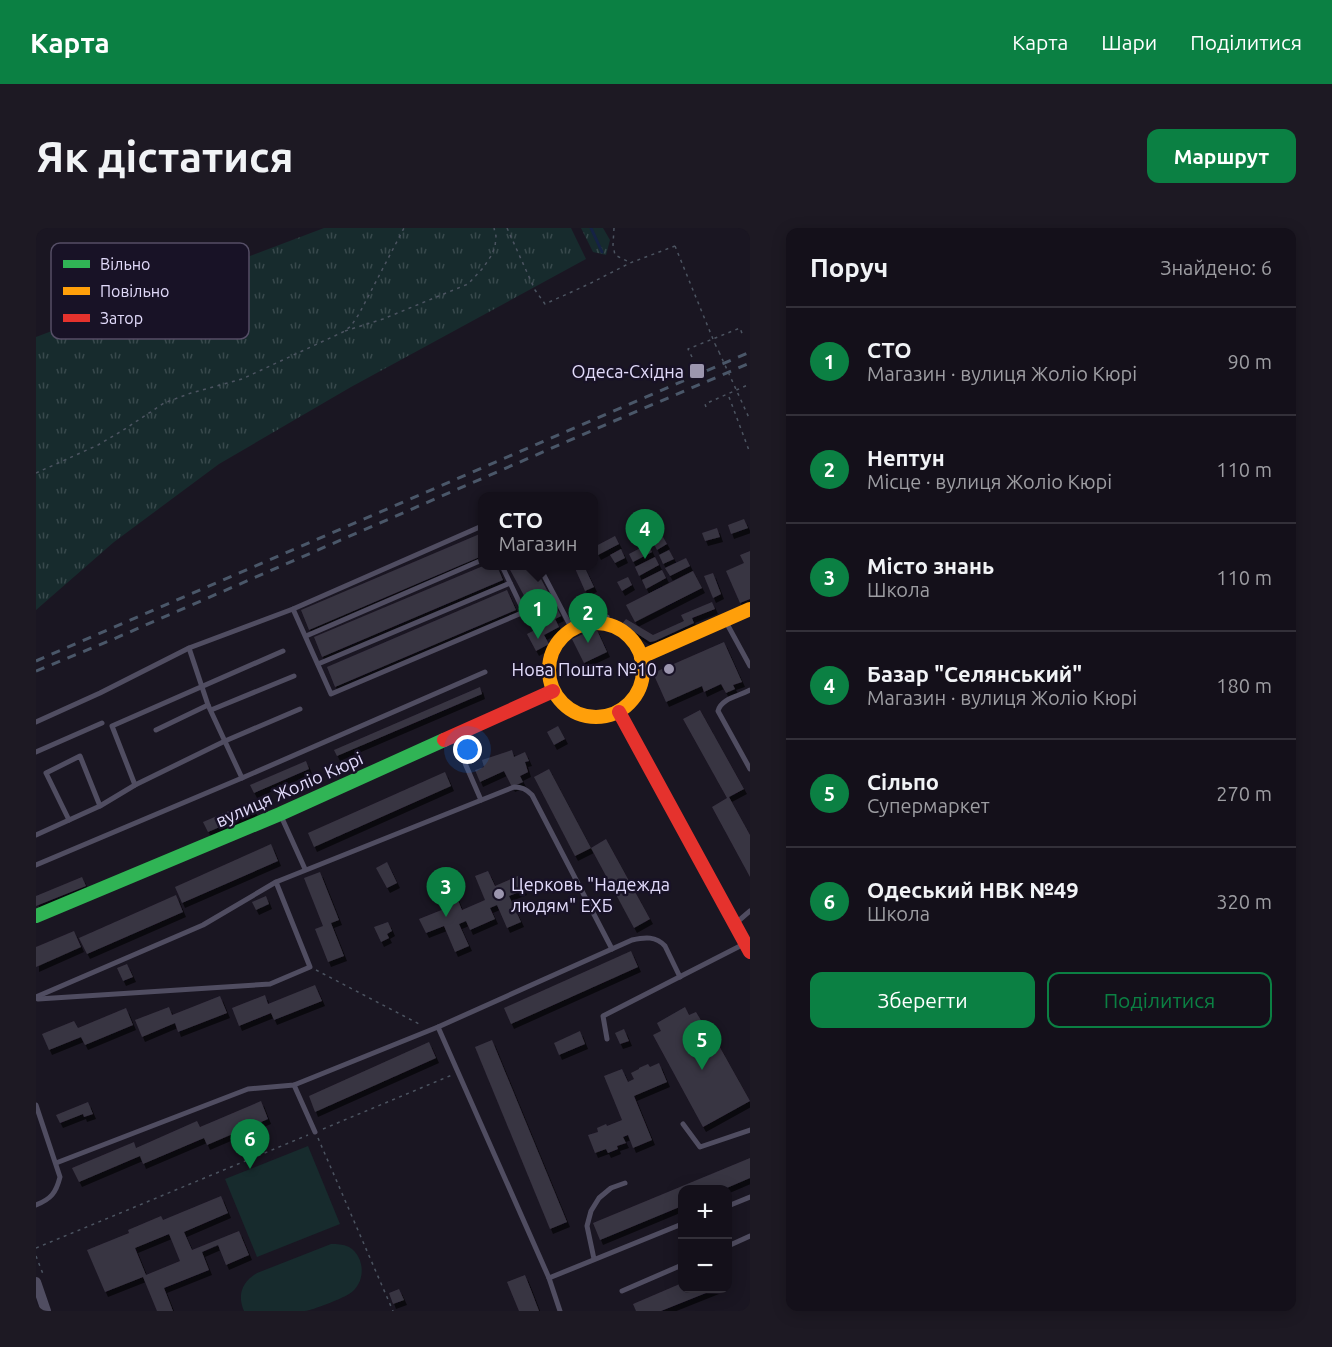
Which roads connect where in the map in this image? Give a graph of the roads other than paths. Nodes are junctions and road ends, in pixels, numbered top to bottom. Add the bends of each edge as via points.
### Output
1 (478, 528) edge
2 (478, 562) edge
3 (504, 570) edge
4 (541, 570) edge
5 (510, 582) junction
6 (293, 609) junction
7 (750, 609) edge
8 (725, 620) junction
9 (572, 629) junction
10 (306, 636) junction
11 (189, 648) junction
12 (283, 651) dead end
13 (641, 657) junction
14 (318, 664) junction
15 (750, 666) edge
16 (485, 672) dead end
17 (294, 676) dead end
18 (202, 686) junction
19 (750, 690) edge
20 (553, 691) junction
21 (210, 708) junction
22 (300, 709) dead end
23 (619, 712) junction
24 (36, 722) edge
25 (102, 723) dead end
26 (156, 730) dead end
27 (454, 736) junction
28 (225, 741) junction
29 (36, 752) edge
30 (750, 770) edge
31 (242, 778) junction
32 (135, 785) junction
33 (482, 800) junction
34 (100, 806) junction
35 (280, 814) junction
36 (69, 820) junction
37 (36, 835) edge
38 (36, 865) edge
39 (305, 869) junction
40 (276, 882) junction
41 (750, 911) edge
42 (36, 916) edge
43 (735, 924) junction
44 (748, 947) edge
45 (612, 949) junction
46 (680, 977) junction
47 (36, 998) edge
48 (438, 1027) junction
49 (607, 1039) dead end
50 (294, 1085) junction
51 (36, 1106) edge
52 (683, 1124) dead end
53 (750, 1130) edge
54 (315, 1132) road end
55 (56, 1163) junction
56 (625, 1183) dead end
57 (750, 1197) edge
58 (732, 1204) edge
59 (36, 1206) edge
60 (678, 1226) edge
61 (750, 1236) edge
62 (732, 1244) edge
63 (594, 1259) junction
64 (678, 1267) edge
65 (549, 1278) junction
66 (36, 1282) edge
67 (622, 1291) dead end
68 (46, 1311) edge
69 (560, 1311) edge

1 - 6 lane
2 - 10 lane
3 - 5 lane
4 - 9 lane
5 - 14 lane
5 - 14 lane via 524,612 331,694
6 - 10 lane
6 - 11 lane
7 - 8 street
8 - 13 street
8 - 15 lane
9 - 13 street via 606,621 624,632
9 - 20 street via 556,646 550,660
10 - 14 lane
11 - 18 lane
11 - 24 lane
12 - 18 lane
13 - 23 street via 640,688 632,702
16 - 31 lane
17 - 21 lane
18 - 21 lane
18 - 32 lane via 112,726
19 - 30 lane via 723,702 718,711
20 - 23 street via 574,712 589,717
20 - 27 street, вулиця Жоліо Кюрі
21 - 26 lane
21 - 28 lane
22 - 28 lane
23 - 43 street
25 - 29 lane
27 - 33 lane
27 - 35 street, вулиця Жоліо Кюрі
28 - 31 lane
28 - 32 lane
31 - 38 lane
32 - 34 lane
33 - 39 lane
33 - 45 lane via 514,786 532,795
34 - 36 lane
34 - 36 lane via 80,756 46,773
35 - 39 lane
35 - 42 street, вулиця Жоліо Кюрі
36 - 37 lane
39 - 40 lane
40 - 47 lane via 204,925
40 - 47 lane via 310,967 270,984
41 - 43 lane
43 - 44 street
44 - 46 lane
45 - 46 lane via 640,938 653,938 665,946
45 - 48 lane
46 - 49 lane via 603,1016
48 - 50 lane
48 - 65 lane
50 - 54 lane
50 - 55 lane via 248,1089
51 - 55 lane
52 - 53 lane via 700,1147
55 - 59 lane via 58,1187 47,1201
56 - 63 lane via 611,1188 591,1211 587,1226
57 - 58 lane
60 - 63 lane
61 - 62 lane
63 - 65 lane
64 - 67 lane
65 - 69 lane
66 - 68 street

